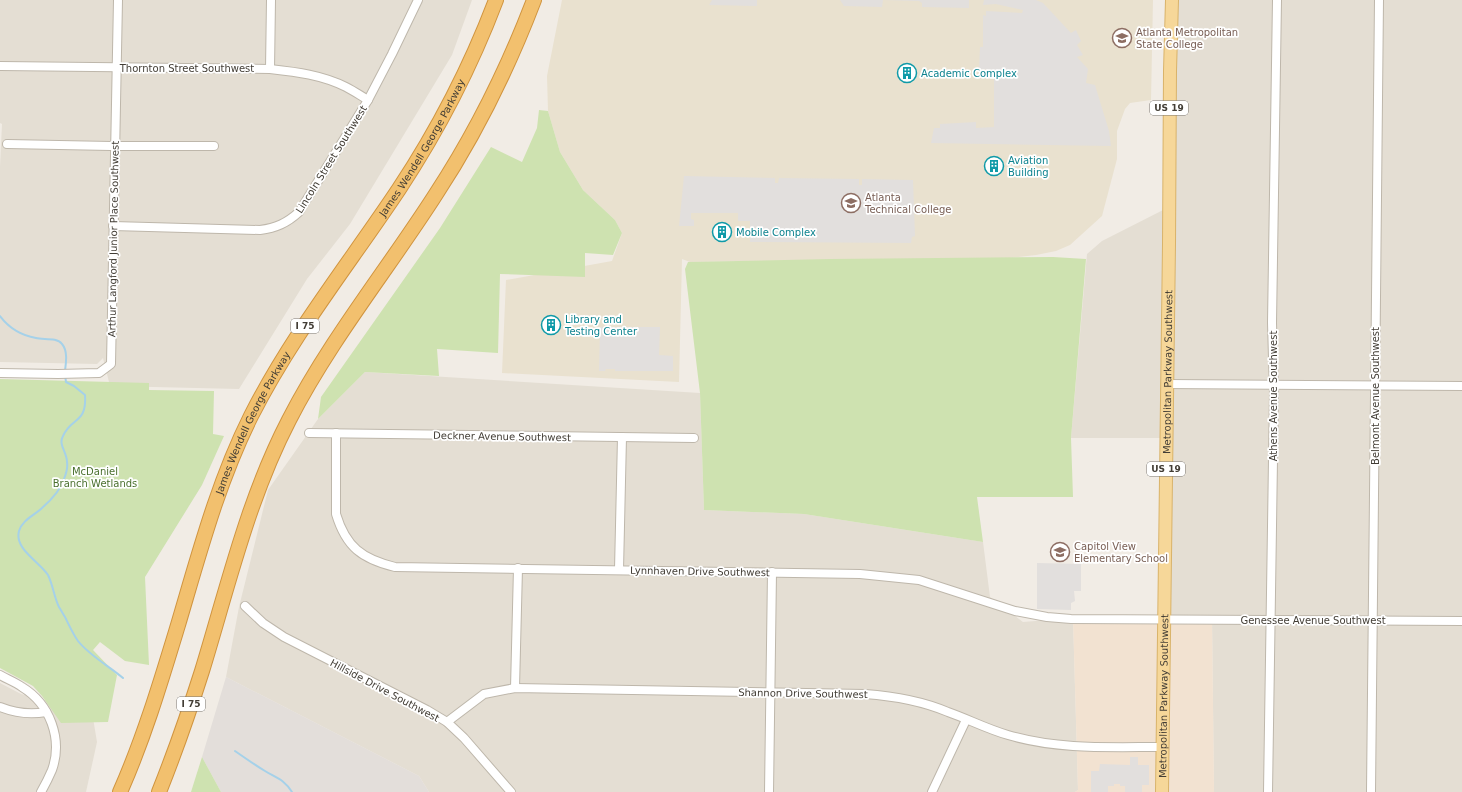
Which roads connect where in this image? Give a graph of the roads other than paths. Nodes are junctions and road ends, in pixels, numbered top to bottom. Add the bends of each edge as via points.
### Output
1 (118, 0) edge
2 (271, 0) edge
3 (418, 0) edge
4 (496, 0) edge
5 (534, 0) edge
6 (1172, 0) edge
7 (1277, 0) edge
8 (1379, 0) edge
9 (0, 66) edge
10 (116, 68) junction
11 (270, 69) junction
12 (368, 100) junction
13 (6, 144) dead end
14 (115, 146) junction
15 (214, 146) dead end
16 (113, 226) junction
17 (0, 373) edge
18 (1167, 384) junction
19 (1274, 385) junction
20 (1376, 386) junction
21 (1462, 386) edge
22 (310, 433) dead end
23 (336, 433) junction
24 (622, 437) junction
25 (694, 438) dead end
26 (518, 568) junction
27 (620, 570) junction
28 (772, 572) junction
29 (245, 606) dead end
30 (1164, 619) junction
31 (1271, 620) junction
32 (1373, 621) junction
33 (1462, 621) edge
34 (0, 676) edge
35 (515, 688) junction
36 (771, 692) junction
37 (0, 707) edge
38 (46, 712) junction
39 (966, 720) junction
40 (447, 722) junction
41 (1162, 747) junction
42 (41, 792) edge
43 (120, 792) edge
44 (159, 792) edge
45 (511, 792) edge
46 (769, 792) edge
47 (932, 792) edge
48 (1162, 792) edge
49 (1268, 792) edge
50 (1371, 792) edge

1 - 10 street, Arthur Langford Junior Place Southwest
2 - 11 street
3 - 12 street, Lincoln Street Southwest
4 - 43 highway, James Wendell George Parkway / I 75 via 454,95 427,144 400,188 292,344 234,452 202,541 163,675
5 - 44 highway, I 75 via 501,77 461,154 310,381 272,454 238,550 191,704
6 - 18 main road, Metropolitan Parkway Southwest / US 19
7 - 19 street, Athens Avenue Southwest via 1272,323
8 - 20 street, Belmont Avenue Southwest
9 - 10 street, Thornton Street Southwest
10 - 11 street, Thornton Street Southwest
10 - 14 street, Arthur Langford Junior Place Southwest
11 - 12 street, Thornton Street Southwest via 302,72 324,78 347,87
12 - 16 street, Lincoln Street Southwest via 299,212 283,225 260,230
13 - 14 street
14 - 15 street
14 - 16 street, Arthur Langford Junior Place Southwest
16 - 17 street, Arthur Langford Junior Place Southwest via 111,364 99,373
18 - 19 street
18 - 30 main road, Metropolitan Parkway Southwest / US 19
19 - 20 street
19 - 31 street, Athens Avenue Southwest
20 - 21 street
20 - 32 street, Belmont Avenue Southwest
22 - 23 street, Deckner Avenue Southwest
23 - 24 street, Deckner Avenue Southwest
23 - 26 street, Lynnhaven Drive Southwest via 336,514 346,536 362,554 377,562 395,566
24 - 25 street, Deckner Avenue Southwest
24 - 27 street
26 - 27 street, Lynnhaven Drive Southwest
26 - 35 street
27 - 28 street, Lynnhaven Drive Southwest
28 - 30 street, Lynnhaven Drive Southwest via 860,574 919,580 1015,611 1048,617
28 - 36 street
29 - 40 street, Hillside Drive Southwest via 284,638
30 - 31 street, Genessee Avenue Southwest
30 - 41 main road, Metropolitan Parkway Southwest / US 19
31 - 32 street, Genessee Avenue Southwest
31 - 49 street, Athens Avenue Southwest
32 - 33 street, Genessee Avenue Southwest
32 - 50 street, Belmont Avenue Southwest
34 - 38 street via 23,687 38,700
35 - 36 street, Shannon Drive Southwest
35 - 40 street, Shannon Drive Southwest via 484,694
36 - 39 street, Shannon Drive Southwest via 891,696 928,705
36 - 46 street
37 - 38 street via 14,712
38 - 42 street via 54,731 56,750 52,771
39 - 41 street, Shannon Drive Southwest via 1008,735 1052,745 1106,748
39 - 47 street
40 - 45 street, Hillside Drive Southwest
41 - 48 main road, Metropolitan Parkway Southwest / US 19

